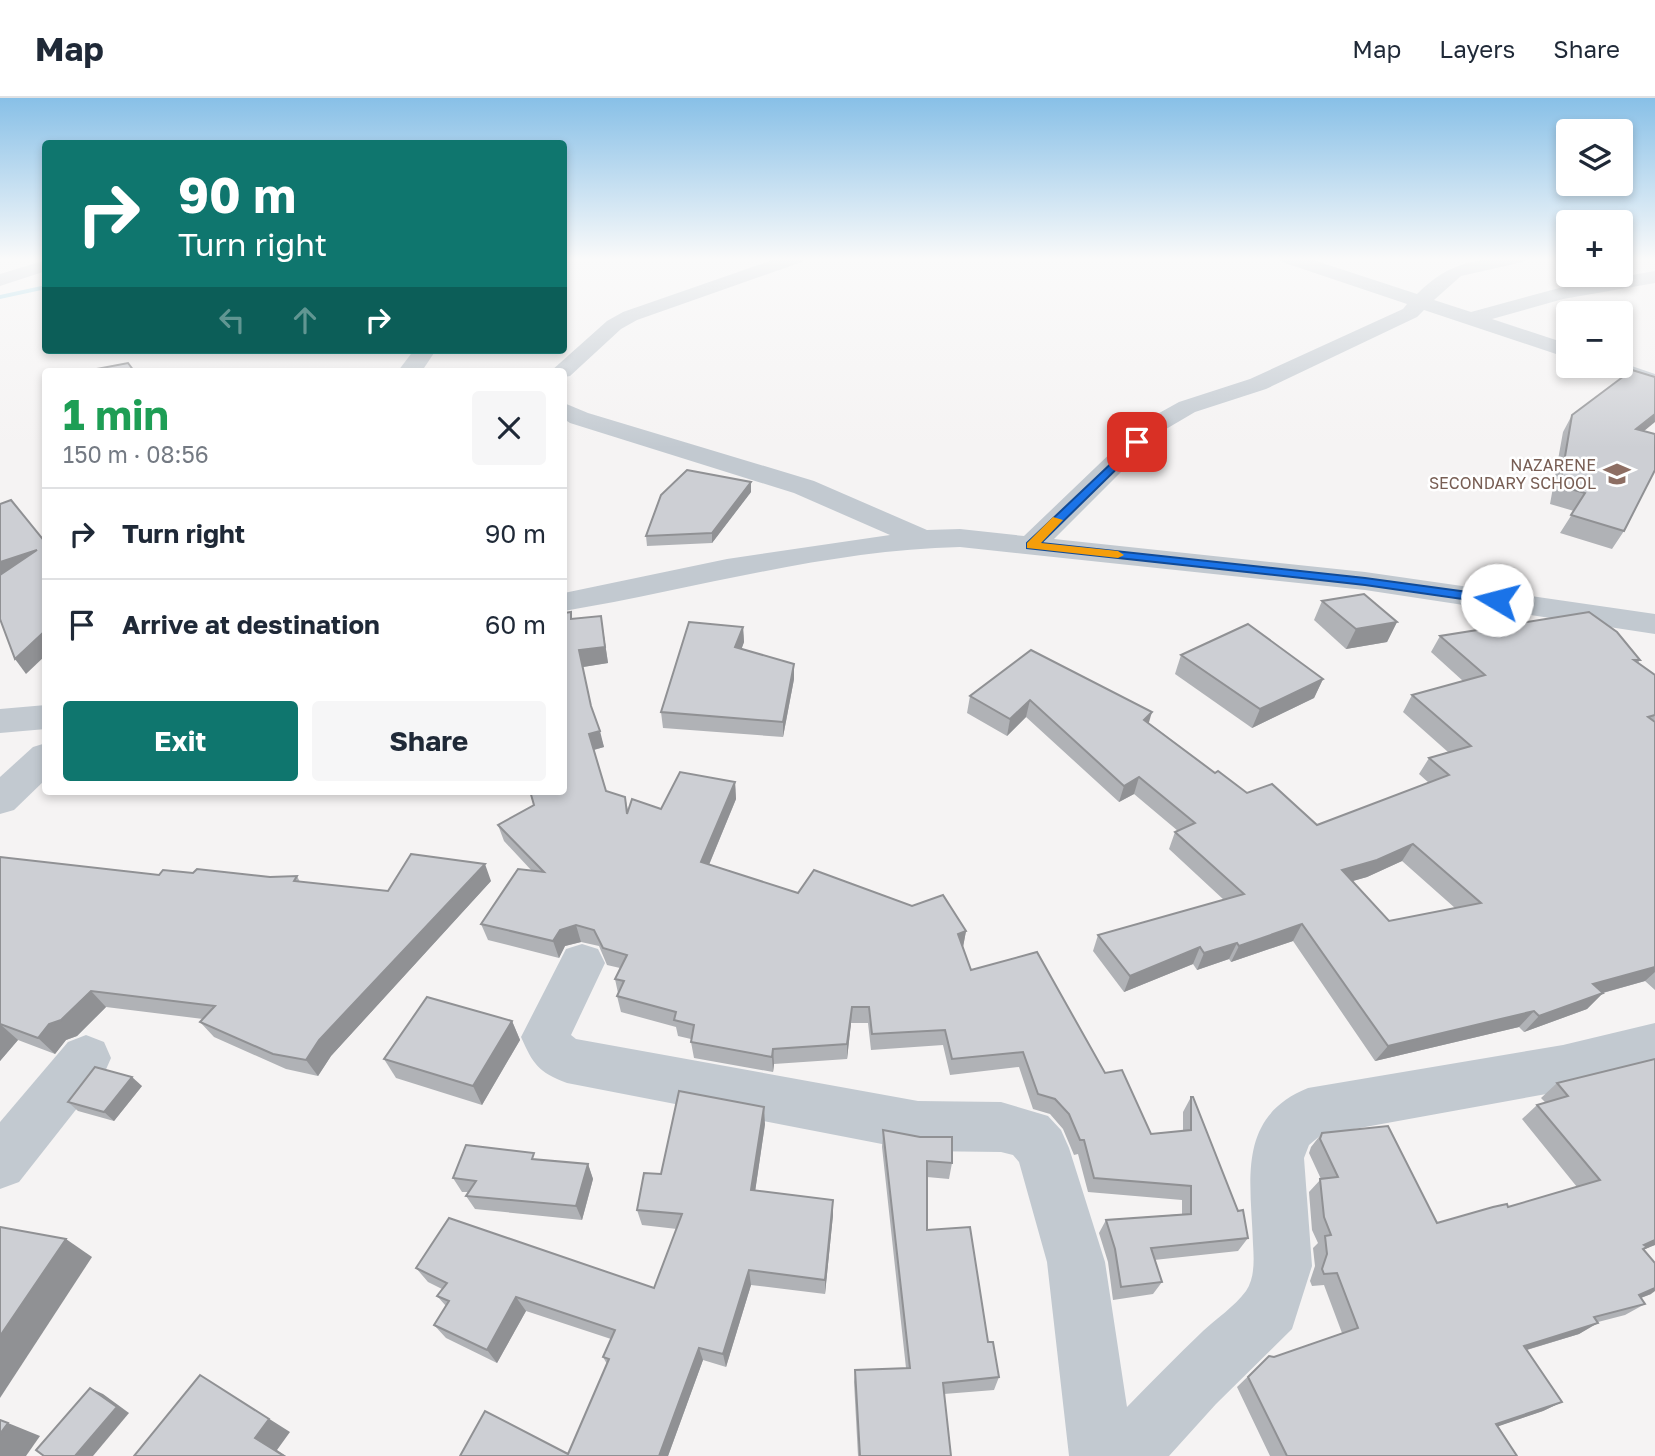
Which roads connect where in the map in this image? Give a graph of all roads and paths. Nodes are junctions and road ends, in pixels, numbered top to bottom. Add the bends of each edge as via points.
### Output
1 (620, 321) edge
2 (1392, 321) edge
3 (1484, 321) edge
4 (1556, 347) edge
5 (565, 368) edge
6 (1633, 374) edge
7 (1655, 382) edge
8 (567, 412) edge
9 (923, 539) junction
10 (1032, 545) junction
11 (567, 601) edge
12 (1602, 615) junction
13 (1655, 624) edge
14 (1625, 648) edge
15 (42, 717) edge
16 (0, 721) edge
17 (42, 761) edge
18 (0, 800) edge
19 (582, 963) dead end
20 (1655, 1045) edge
21 (86, 1058) dead end
22 (0, 1163) edge
23 (1102, 1456) edge
24 (1125, 1456) edge

1 - 5 street
2 - 10 street via 1258,384 1187,407 1152,427
3 - 4 street
6 - 7 street
8 - 9 street via 804,487
9 - 10 street
9 - 11 street via 727,568
10 - 12 street via 1365,581
12 - 13 street
12 - 14 street
15 - 16 street
17 - 18 street
19 - 23 street via 545,1037 554,1052 567,1060 918,1126 1001,1127 1029,1134 1042,1148 1076,1262
20 - 24 street via 1563,1068 1308,1113 1282,1140 1277,1158 1283,1266 1271,1308
21 - 22 street

